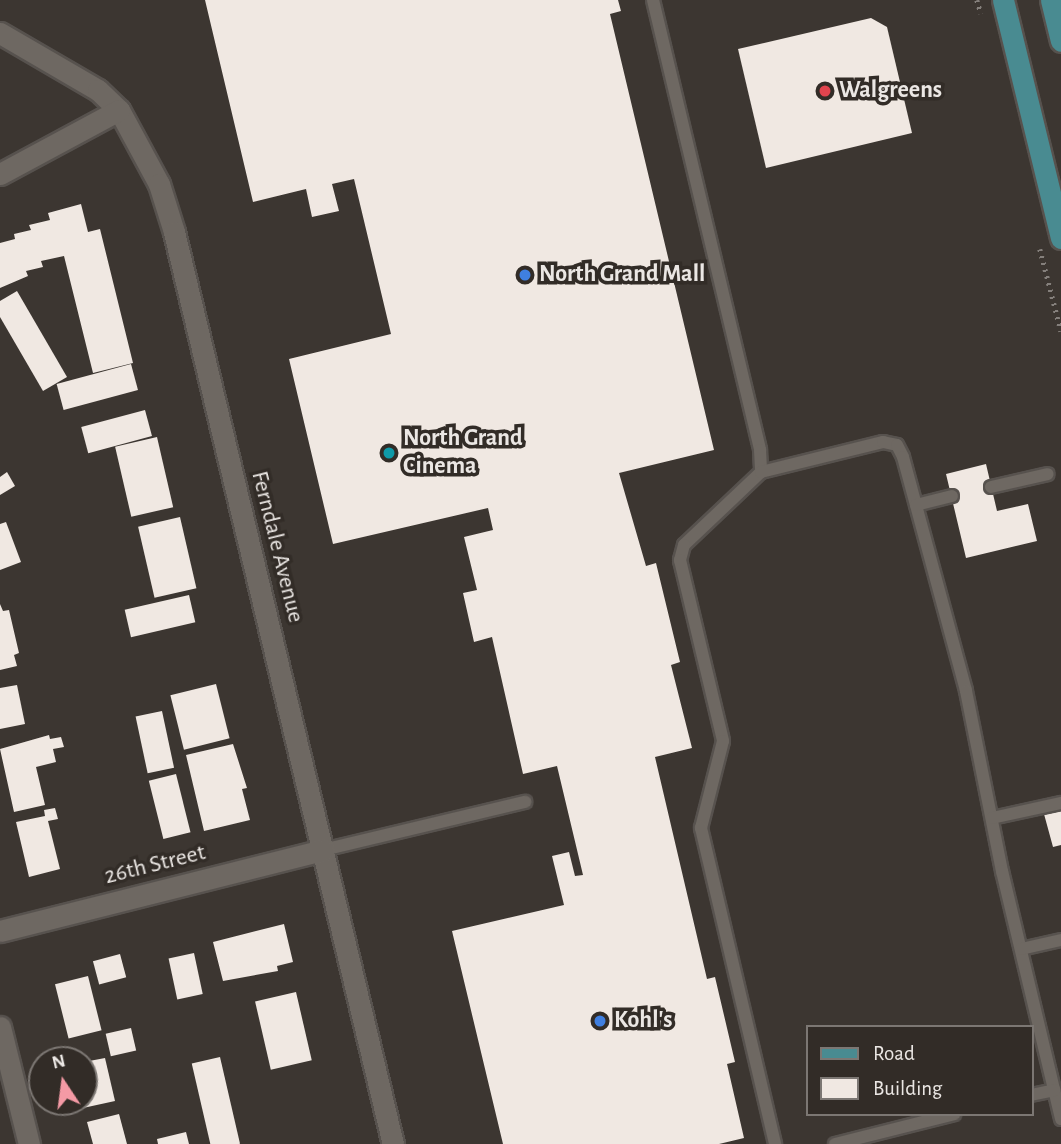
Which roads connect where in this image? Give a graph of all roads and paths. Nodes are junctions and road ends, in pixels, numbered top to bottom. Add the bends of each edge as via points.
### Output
1 (653, 0) edge
2 (1003, 0) edge
3 (1051, 0) edge
4 (0, 33) edge
5 (1061, 41) edge
6 (119, 110) junction
7 (0, 174) edge
8 (1061, 238) edge
9 (761, 472) junction
10 (1048, 474) dead end
11 (991, 487) dead end
12 (951, 496) dead end
13 (916, 505) junction
14 (525, 802) dead end
15 (1061, 803) edge
16 (992, 818) junction
17 (323, 850) junction
18 (0, 931) edge
19 (1061, 940) edge
20 (1021, 949) junction
21 (0, 1027) edge
22 (1054, 1090) junction
23 (1033, 1095) edge
24 (1060, 1113) edge
25 (948, 1116) edge
26 (871, 1140) edge
27 (29, 1144) edge
28 (393, 1144) edge
29 (775, 1144) edge
30 (835, 1144) edge

1 - 9 lane via 753,416
2 - 8 main road
3 - 5 main road
4 - 6 street, Ferndale Avenue via 73,72
6 - 7 street
6 - 17 street, Ferndale Avenue via 159,184 174,232
9 - 13 lane via 883,442 897,445
9 - 29 lane via 684,545 680,560 723,741 701,828
10 - 11 lane
12 - 13 lane
13 - 16 lane via 963,679
14 - 17 lane
15 - 16 lane
16 - 20 lane
17 - 18 street, 26th Street
17 - 28 street, Ferndale Avenue
19 - 20 lane
20 - 22 lane
21 - 27 street
22 - 23 lane
22 - 24 lane
25 - 26 lane
26 - 30 lane

